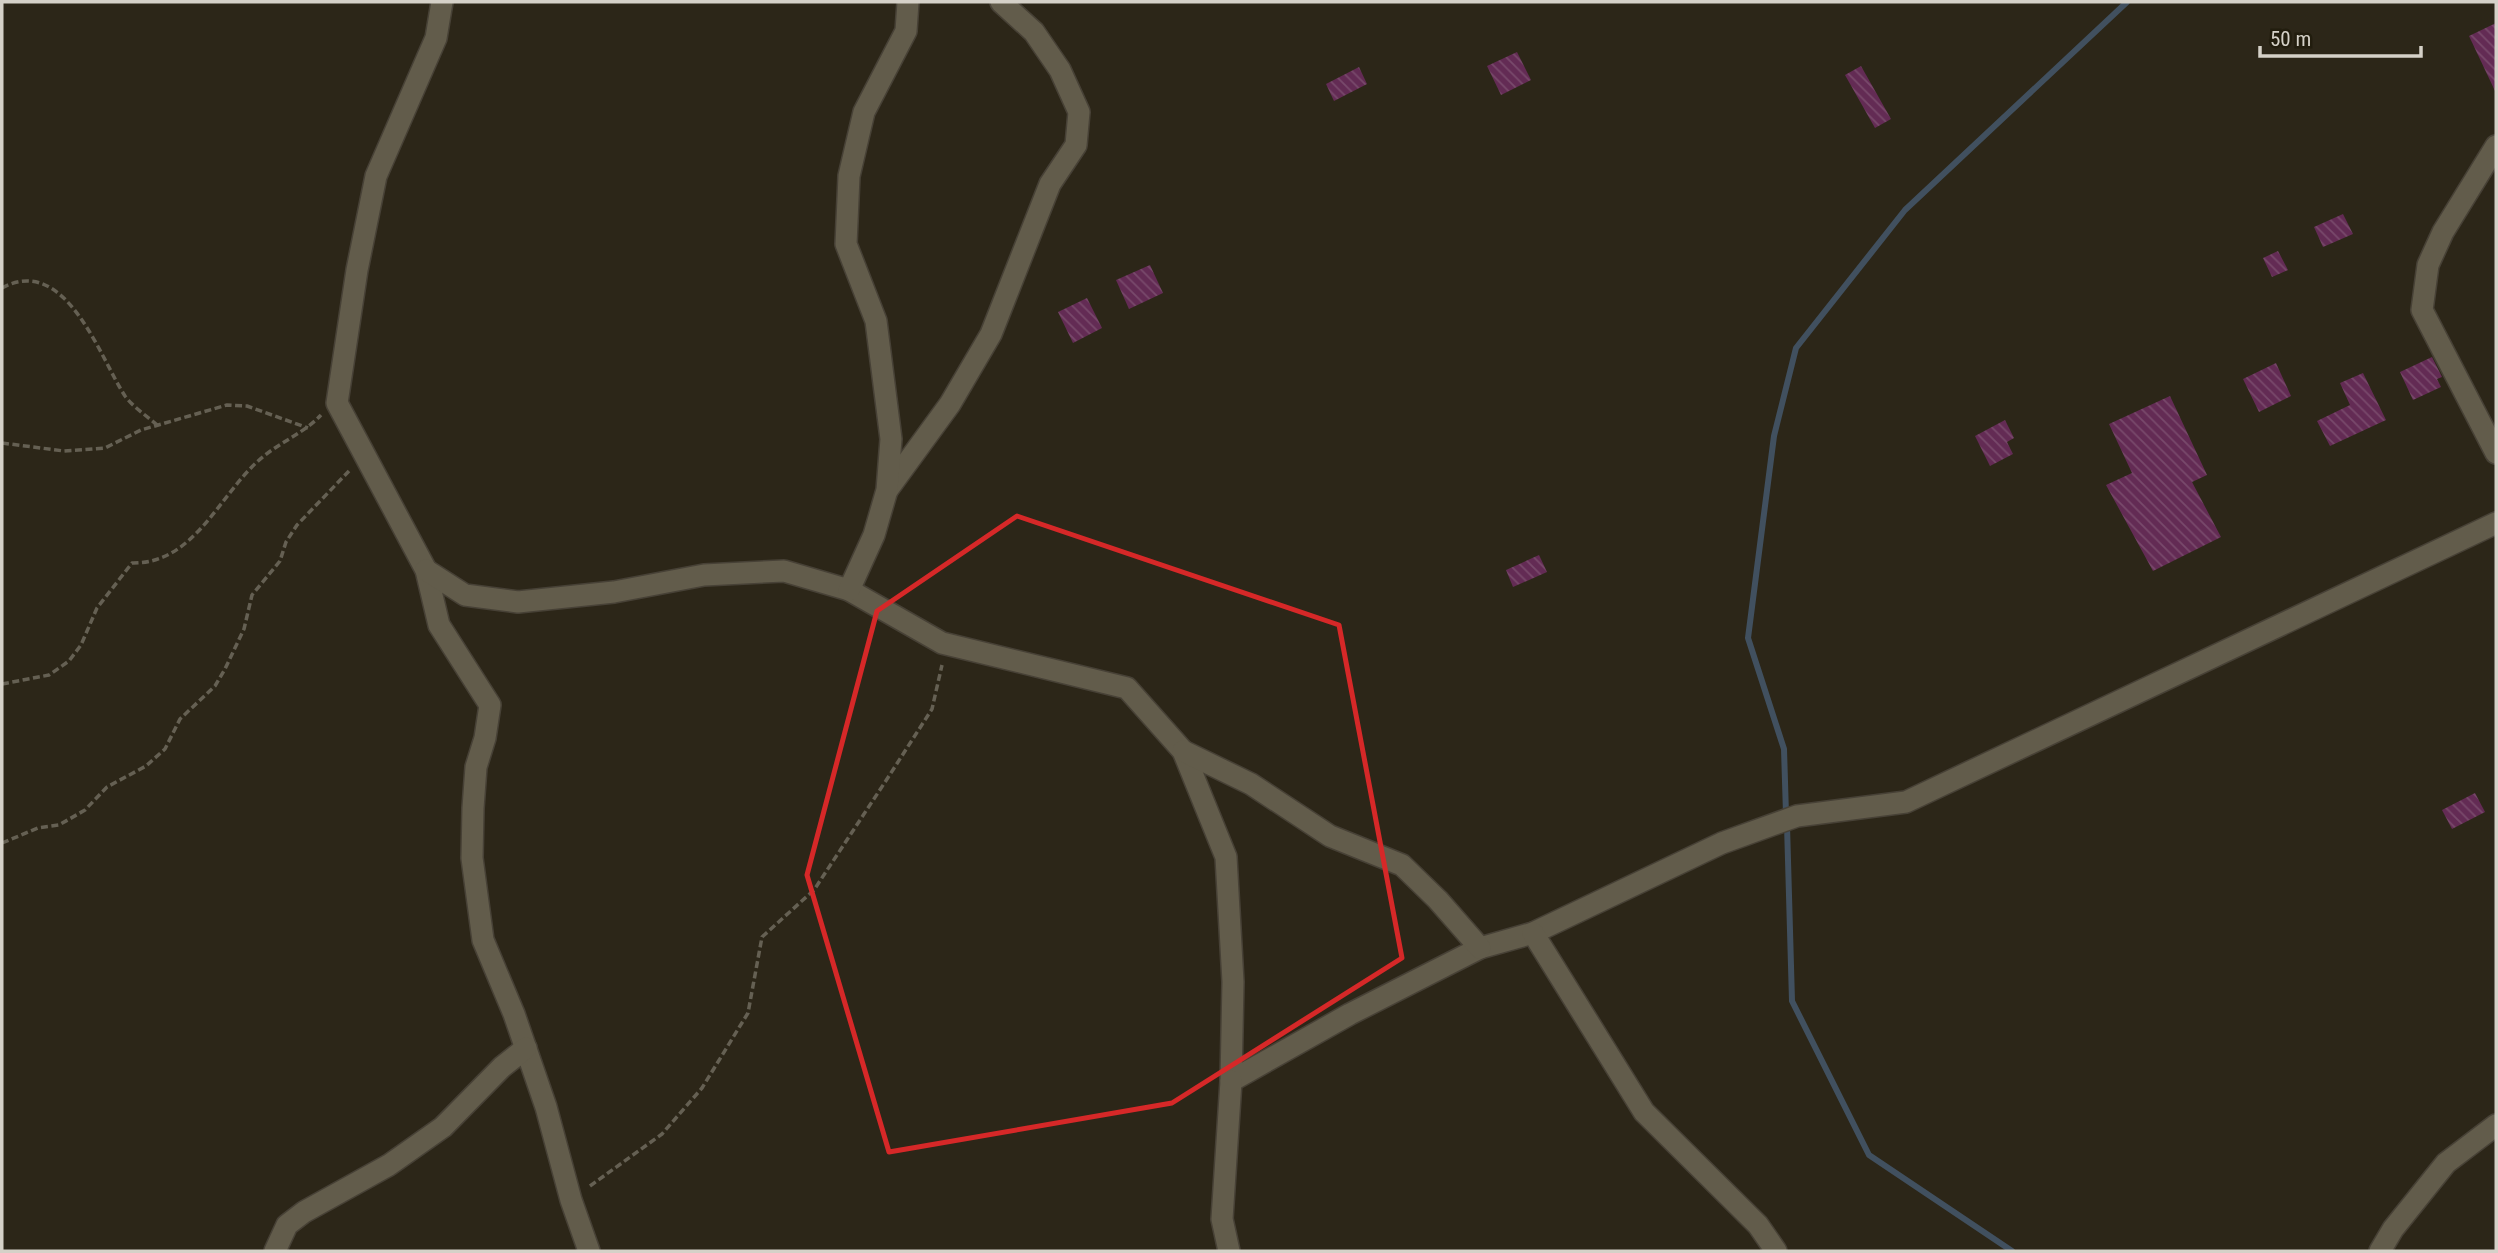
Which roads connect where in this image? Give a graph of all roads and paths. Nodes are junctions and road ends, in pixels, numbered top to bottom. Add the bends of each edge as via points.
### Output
1 (442, 2) edge
2 (1001, 2) edge
3 (913, 3) edge
4 (2496, 146) edge
5 (2, 288) edge
6 (337, 403) junction
7 (157, 425) junction
8 (310, 429) junction
9 (2, 443) edge
10 (2496, 453) edge
11 (373, 466) junction
12 (887, 490) junction
13 (2496, 523) edge
14 (426, 570) junction
15 (849, 590) junction
16 (942, 643) junction
17 (2, 684) edge
18 (1182, 751) junction
19 (2, 843) edge
20 (1533, 933) junction
21 (1479, 948) junction
22 (526, 1048) junction
23 (1231, 1081) junction
24 (2496, 1125) edge
25 (571, 1200) junction
26 (275, 1251) edge
27 (589, 1251) edge
28 (1229, 1251) edge
29 (1776, 1251) edge
30 (2380, 1251) edge

1 - 6 street via 436,38 376,176
2 - 12 street via 1034,32 1060,70 1079,112 1076,145 1050,184 991,334 950,404
3 - 12 street via 896,56 864,112 849,176 846,244 876,321 891,439
4 - 10 street via 2428,265 2422,310
5 - 7 path via 13,282 40,283 81,315 126,397
6 - 8 path
6 - 11 street
7 - 8 path via 227,405 247,405
7 - 9 path via 105,448 64,451
8 - 17 path via 256,462 187,544 146,563 132,563 97,608 69,661 49,675
11 - 14 street
11 - 19 path via 358,463 297,524 280,561 252,595 244,629 225,670 180,719 165,749 59,825
12 - 15 street via 874,535
13 - 20 street via 1906,802 1797,816 1722,843
14 - 15 street via 465,595 518,602 591,595 704,575 784,571
14 - 22 street via 439,625 490,705 476,767 472,858 483,940
15 - 16 street
16 - 18 street via 1127,688
16 - 25 path via 932,709 814,890 762,937 748,1013 702,1088 662,1134
18 - 21 street via 1251,784 1330,836 1402,866
18 - 23 street via 1226,858 1233,982
20 - 21 street
20 - 29 street via 1644,1112 1758,1225
21 - 23 street
22 - 25 street
22 - 26 street via 443,1127 287,1225
23 - 28 street via 1222,1219
24 - 30 street via 2446,1163
25 - 27 street

